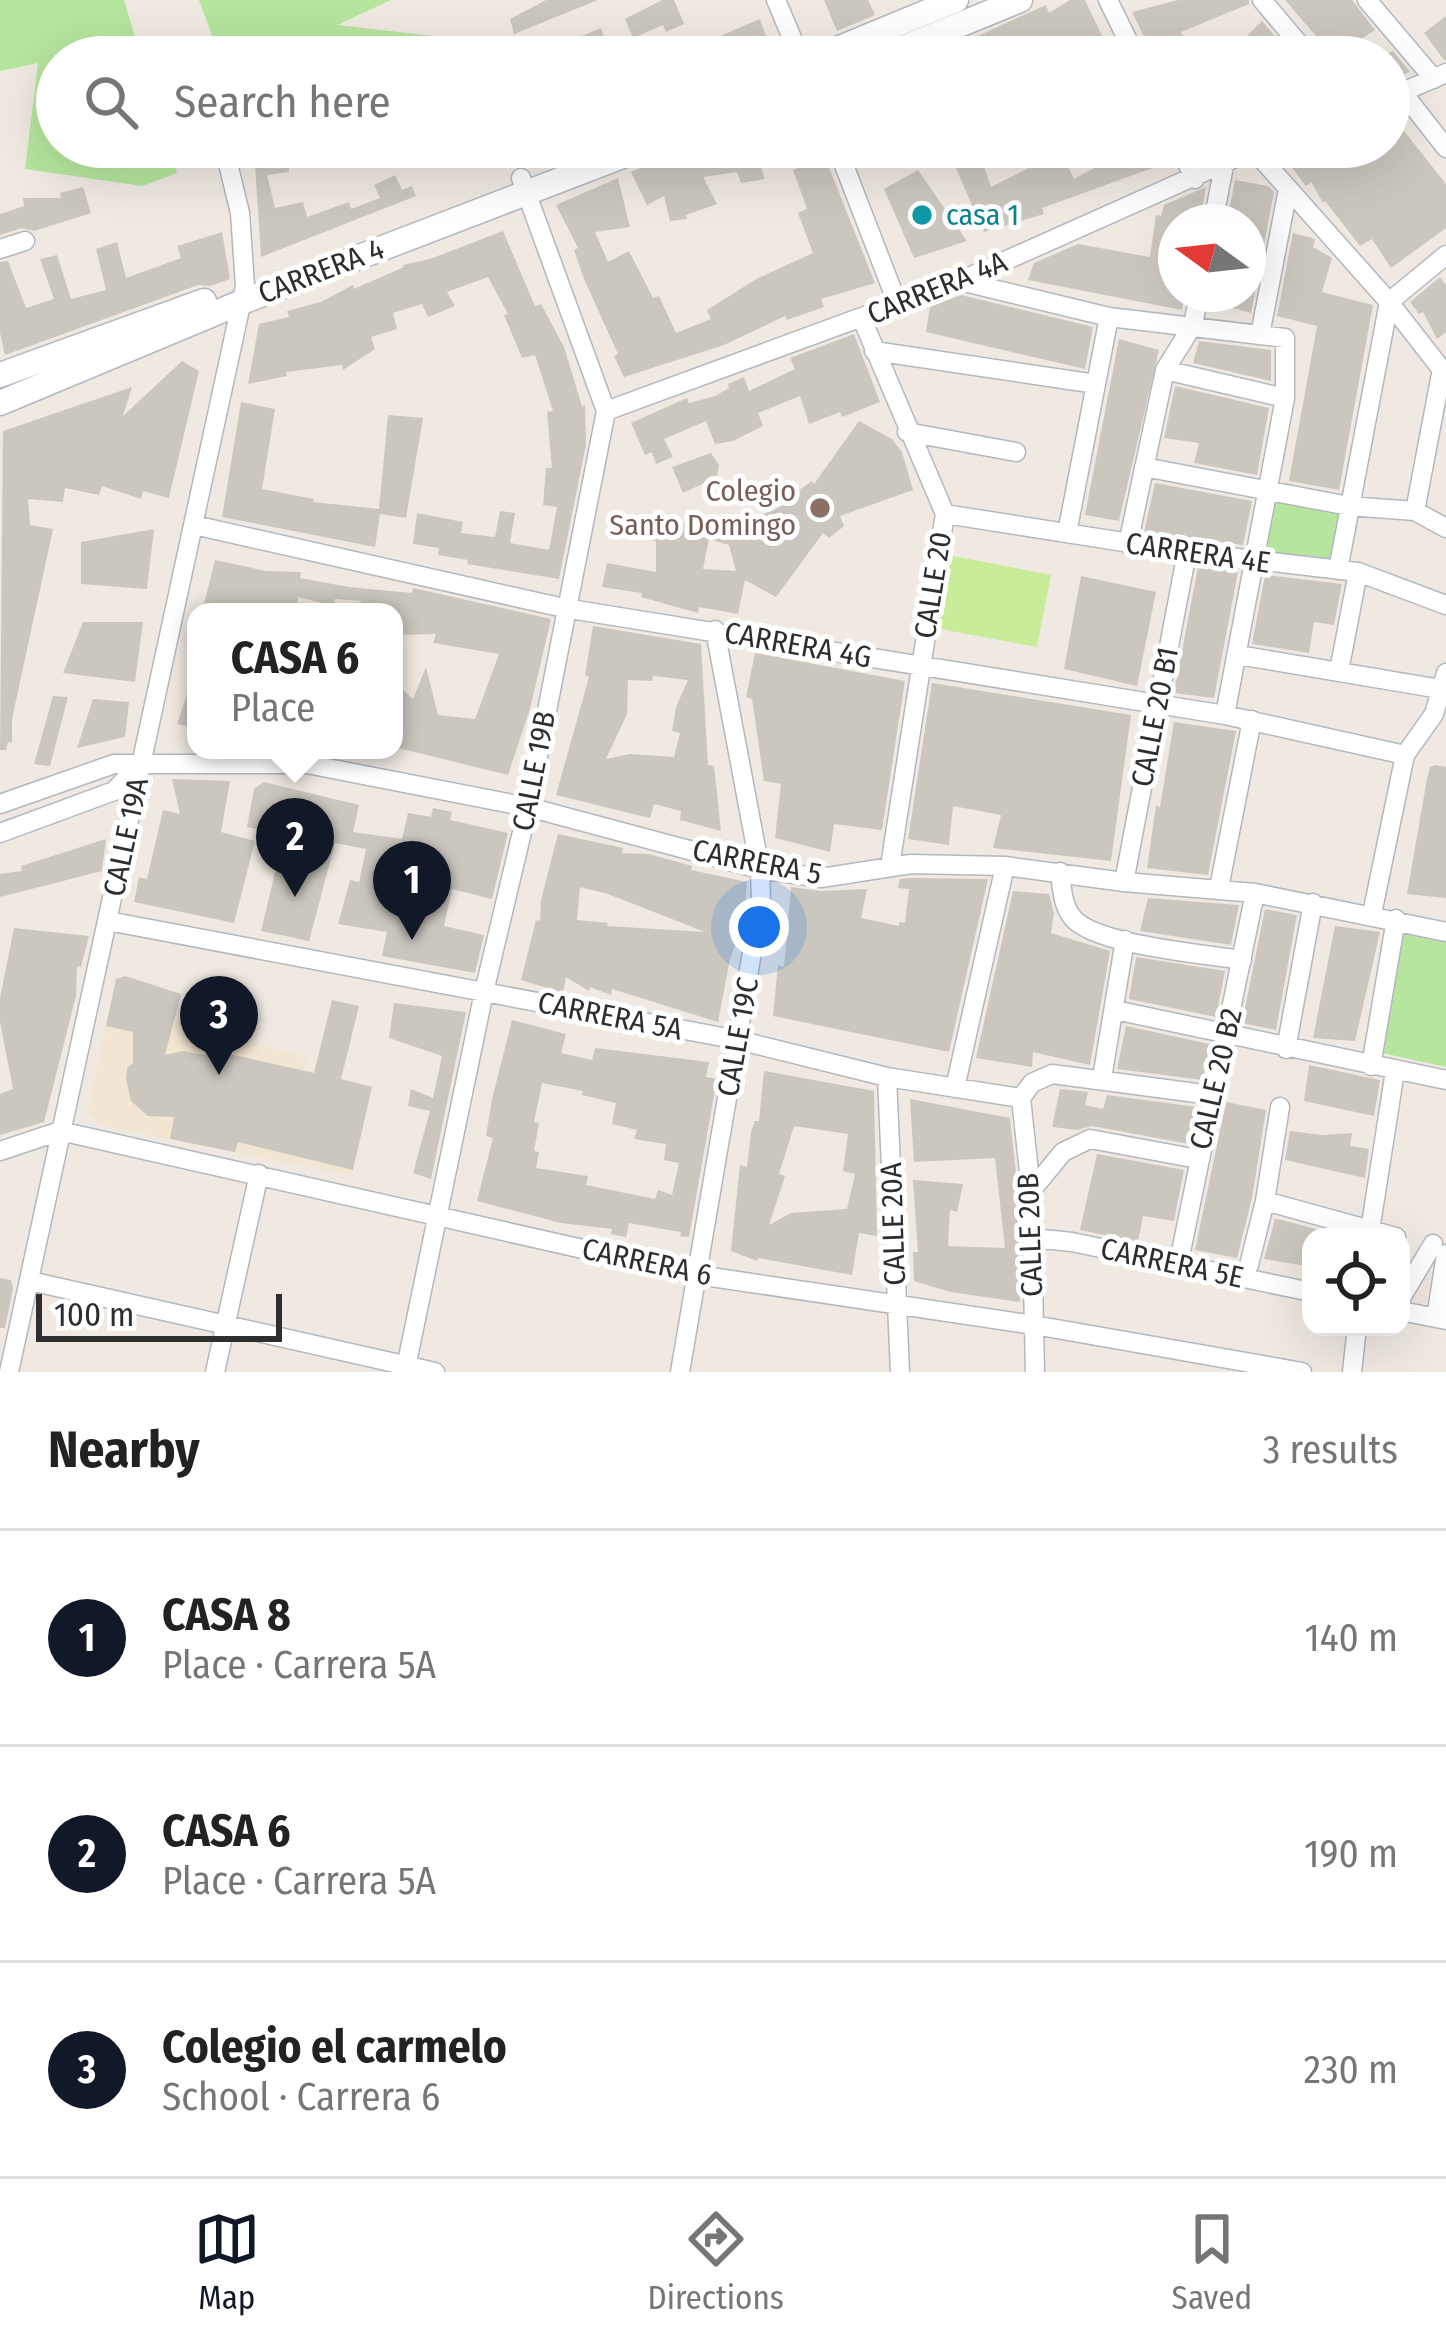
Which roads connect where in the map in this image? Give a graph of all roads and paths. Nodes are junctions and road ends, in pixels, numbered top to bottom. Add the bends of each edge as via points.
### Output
1 (776, 0) edge
2 (956, 0) edge
3 (1020, 0) edge
4 (1108, 0) edge
5 (1262, 0) edge
6 (1367, 0) edge
7 (791, 36) edge
8 (869, 36) edge
9 (932, 36) edge
10 (1126, 36) edge
11 (1292, 36) edge
12 (1402, 36) edge
13 (1410, 45) edge
14 (1440, 76) edge
15 (1410, 90) edge
16 (1410, 111) edge
17 (1446, 148) edge
18 (229, 168) edge
19 (557, 168) edge
20 (579, 168) edge
21 (845, 168) edge
22 (1190, 168) edge
23 (1220, 168) edge
24 (1224, 168) edge
25 (1272, 168) edge
26 (1195, 179) junction
27 (524, 185) junction
28 (1288, 189) junction
29 (1217, 204) edge
30 (25, 241) dead end
31 (0, 249) edge
32 (1446, 255) edge
33 (960, 281) junction
34 (244, 294) junction
35 (1389, 302) junction
36 (898, 305) junction
37 (1195, 312) edge
38 (1109, 316) junction
39 (862, 319) junction
40 (1192, 325) junction
41 (1260, 334) junction
42 (874, 351) junction
43 (1165, 370) junction
44 (1444, 372) edge
45 (0, 375) edge
46 (1096, 384) junction
47 (1285, 398) junction
48 (0, 403) edge
49 (606, 411) junction
50 (907, 432) junction
51 (1016, 452) dead end
52 (1144, 467) junction
53 (1268, 490) junction
54 (1349, 506) junction
55 (1415, 511) junction
56 (945, 514) junction
57 (194, 525) junction
58 (1446, 528) edge
59 (1066, 533) junction
60 (1128, 544) junction
61 (1187, 552) junction
62 (1253, 561) junction
63 (1348, 571) junction
64 (1446, 605) edge
65 (564, 608) junction
66 (715, 630) junction
67 (1238, 655) junction
68 (920, 668) junction
69 (1340, 671) junction
70 (1445, 684) edge
71 (1157, 704) junction
72 (1225, 715) junction
73 (1252, 720) junction
74 (1405, 755) junction
75 (142, 762) junction
76 (0, 804) edge
77 (528, 807) junction
78 (0, 833) edge
79 (890, 866) junction
80 (1005, 866) junction
81 (760, 869) junction
82 (1060, 872) junction
83 (1124, 882) junction
84 (1219, 888) junction
85 (1255, 893) junction
86 (1313, 903) junction
87 (1372, 914) junction
88 (1396, 919) junction
89 (108, 921) junction
90 (1446, 932) edge
91 (1124, 940) junction
92 (1242, 960) junction
93 (484, 992) junction
94 (1115, 1010) junction
95 (1227, 1031) junction
96 (738, 1040) junction
97 (1286, 1049) junction
98 (1371, 1066) junction
99 (1394, 1071) junction
100 (887, 1077) junction
101 (1102, 1078) junction
102 (1446, 1080) edge
103 (955, 1088) junction
104 (1211, 1095) junction
105 (1021, 1098) junction
106 (1280, 1107) dead end
107 (60, 1132) junction
108 (0, 1151) edge
109 (1198, 1159) junction
110 (259, 1174) junction
111 (1031, 1191) junction
112 (1265, 1201) junction
113 (437, 1215) junction
114 (1350, 1228) edge
115 (1370, 1228) edge
116 (1032, 1238) junction
117 (1410, 1241) edge
118 (1442, 1248) edge
119 (1249, 1265) dead end
120 (1178, 1266) junction
121 (698, 1275) junction
122 (30, 1281) junction
123 (1410, 1287) edge
124 (1302, 1290) edge
125 (896, 1305) junction
126 (1410, 1313) edge
127 (1441, 1319) edge
128 (1034, 1324) junction
129 (225, 1325) junction
130 (1357, 1336) edge
131 (1179, 1350) junction
132 (405, 1369) edge
133 (9, 1372) edge
134 (215, 1372) edge
135 (435, 1372) edge
136 (680, 1372) edge
137 (900, 1372) edge
138 (1035, 1372) edge
139 (1177, 1372) edge
140 (1302, 1372) edge
141 (1352, 1372) edge

1 - 7 street
2 - 8 main road
3 - 9 main road
4 - 10 street
5 - 11 street
6 - 12 street
13 - 14 street
14 - 15 street
16 - 17 street
18 - 34 street, CALLE 19A
19 - 27 main road, CARRERA 4
20 - 27 main road, CARRERA 4
21 - 36 street
22 - 26 street
23 - 26 street, CARRERA 4A
24 - 29 street
25 - 28 street
26 - 33 street, CARRERA 4A
27 - 34 main road, CARRERA 4
27 - 49 street
28 - 35 street
28 - 41 street
30 - 31 street
32 - 35 street
33 - 36 street, CARRERA 4A
33 - 38 street
34 - 45 main road, CARRERA 4
34 - 48 main road, CARRERA 4
34 - 57 street, CALLE 19A
35 - 44 street
35 - 54 street
36 - 39 street, CARRERA 4A
37 - 40 street
38 - 40 street
38 - 46 street
39 - 42 street, CALLE 20
39 - 49 street, CARRERA 4A
40 - 41 street
40 - 43 street
41 - 47 street via 1285,338
42 - 46 street
42 - 50 street, CALLE 20
43 - 47 street
43 - 52 street
44 - 55 street
46 - 59 street
47 - 53 street
49 - 65 street, CALLE 19B
50 - 51 street
50 - 56 street, CALLE 20
52 - 53 street
52 - 60 street
53 - 54 street
53 - 62 street
54 - 55 street
54 - 63 street
55 - 58 street
56 - 59 street, CARRERA 4E
56 - 68 street, CALLE 20
57 - 65 street, CARRERA 4G
57 - 75 street, CALLE 19A
59 - 60 street, CARRERA 4E
60 - 61 street, CARRERA 4E
61 - 62 street, CARRERA 4E
61 - 71 street, CALLE 20 B1
62 - 63 street, CARRERA 4E
62 - 67 street
63 - 64 street, CARRERA 4E
63 - 69 street
65 - 66 street, CARRERA 4G
65 - 77 street, CALLE 19B
66 - 68 street, CARRERA 4G
66 - 81 street, CALLE 19C
67 - 69 street
67 - 72 street
68 - 71 street, CARRERA 4G
68 - 79 street, CALLE 20
69 - 70 street
70 - 74 street
71 - 72 street, CARRERA 4G
71 - 83 street, CALLE 20 B1
72 - 73 street, CARRERA 4G
73 - 74 street, CARRERA 4G
73 - 84 street
74 - 87 street
75 - 76 street, CARRERA 5 via 114,764
75 - 77 street, CARRERA 5 via 308,764
75 - 78 street via 114,791
75 - 89 street, CALLE 19A
77 - 81 street, CARRERA 5
77 - 93 street, CALLE 19B
79 - 80 street, CARRERA 5
79 - 81 street, CARRERA 5 via 821,878
80 - 82 street, CARRERA 5
80 - 103 street
81 - 96 street, CALLE 19C
82 - 83 street, CARRERA 5
82 - 91 street via 1073,920
83 - 84 street, CARRERA 5
84 - 85 street, CARRERA 5
85 - 86 street, CARRERA 5
85 - 92 street, CALLE 20 B2
86 - 87 street, CARRERA 5
86 - 97 street
87 - 88 street, CARRERA 5
88 - 90 street, CARRERA 5
88 - 98 street
89 - 93 street, CARRERA 5A
89 - 107 street, CALLE 19A
91 - 92 street
91 - 94 street
92 - 95 street, CALLE 20 B2
93 - 96 street, CARRERA 5A
93 - 113 street, CALLE 19B
94 - 95 street
94 - 101 street
95 - 97 street
95 - 104 street, CALLE 20 B2
96 - 100 street, CARRERA 5A
96 - 121 street, CALLE 19C
97 - 98 street
98 - 99 street
99 - 102 street
99 - 115 street
100 - 103 street, CARRERA 5A
100 - 125 street, CALLE 20A
101 - 104 street
101 - 105 street via 1052,1074
103 - 105 street, CARRERA 5A
104 - 109 street, CALLE 20 B2
105 - 111 street, CALLE 20B
106 - 112 street
107 - 108 street, CARRERA 6
107 - 110 street, CARRERA 6
107 - 122 street, CALLE 19A
109 - 111 street via 1090,1139 1063,1153
109 - 120 street, CALLE 20 B2
110 - 113 street, CARRERA 6
110 - 129 street
111 - 116 street, CALLE 20B
112 - 114 street
112 - 119 street
113 - 121 street, CARRERA 6
113 - 132 street, CALLE 19B
116 - 120 street, CARRERA 5E
116 - 128 street, CALLE 20B
117 - 118 street
118 - 123 street
118 - 127 street
120 - 124 street, CARRERA 5E
121 - 125 street, CARRERA 6
121 - 136 street, CALLE 19C
122 - 129 street
122 - 133 street, CALLE 19A
125 - 128 street, CARRERA 6
125 - 137 street, CALLE 20A
126 - 127 street
128 - 131 street, CARRERA 6
128 - 138 street, CALLE 20B
129 - 132 street
129 - 134 street
130 - 141 street
131 - 139 street
131 - 140 street, CARRERA 6
132 - 135 street

